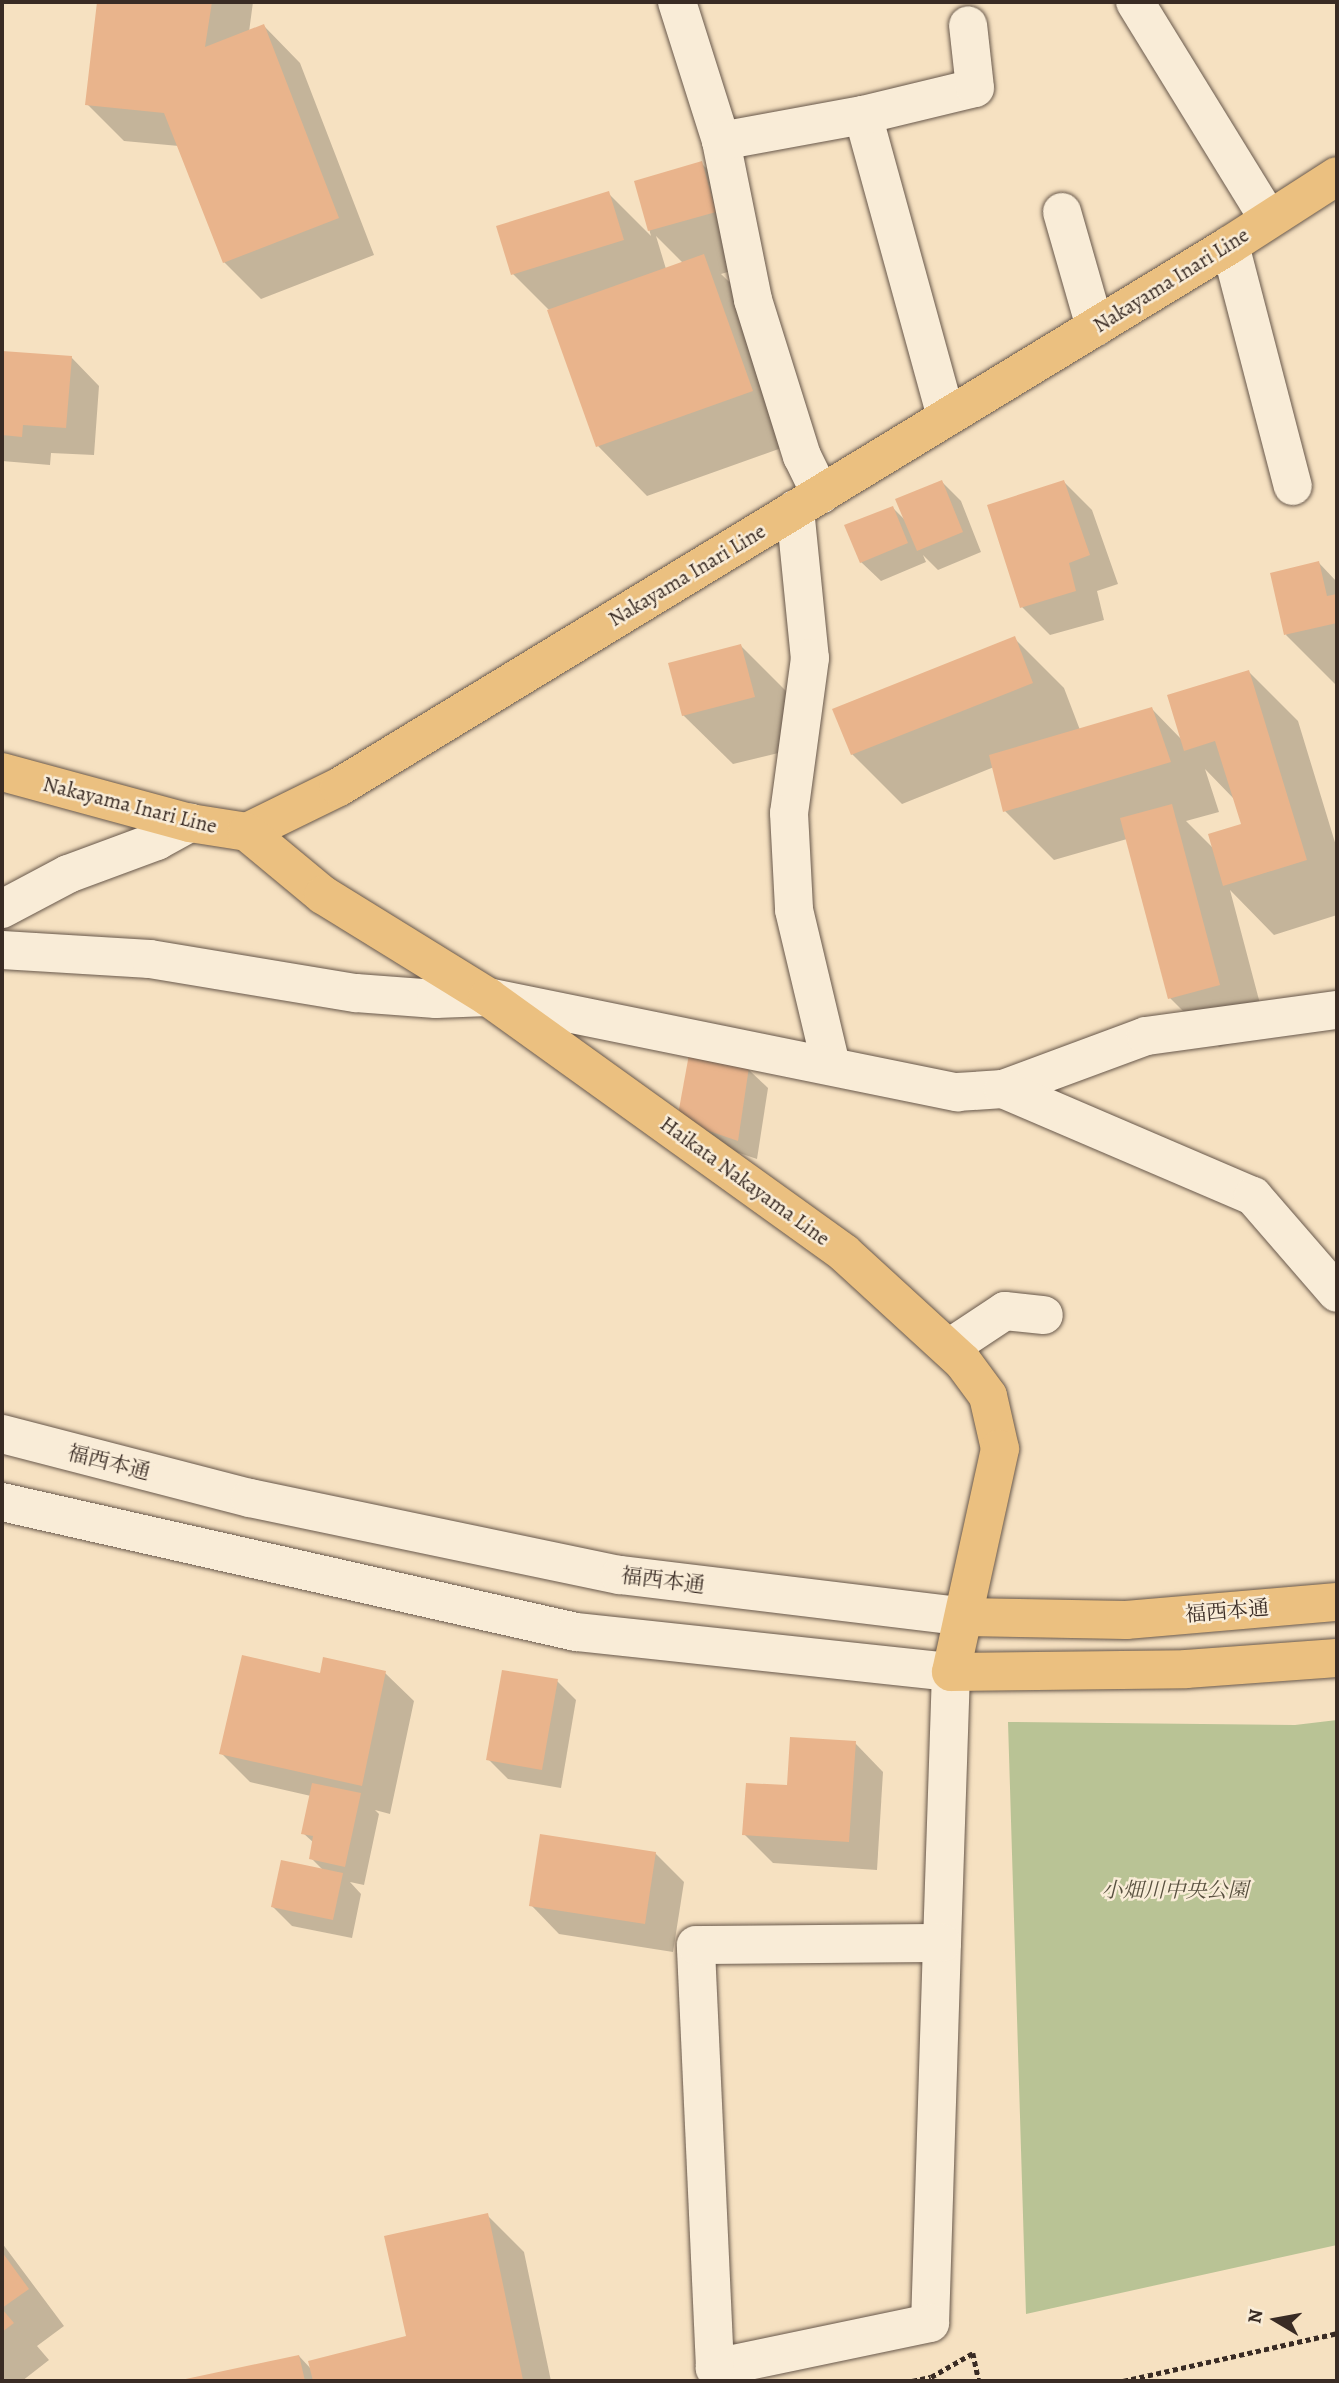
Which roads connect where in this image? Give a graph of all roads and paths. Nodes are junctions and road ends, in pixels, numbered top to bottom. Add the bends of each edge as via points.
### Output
1 (677, 2) edge
2 (1135, 2) edge
3 (968, 25) dead end
4 (863, 116) junction
5 (721, 141) junction
6 (1337, 176) edge
7 (1062, 212) dead end
8 (1268, 218) junction
9 (1230, 245) junction
10 (1095, 327) junction
11 (946, 417) junction
12 (1293, 486) dead end
13 (808, 502) junction
14 (2, 772) edge
15 (190, 823) junction
16 (247, 832) junction
17 (2, 909) edge
18 (2, 950) edge
19 (488, 997) junction
20 (1337, 1010) edge
21 (831, 1065) junction
22 (1003, 1089) junction
23 (1336, 1287) edge
24 (1044, 1315) dead end
25 (948, 1348) junction
26 (2, 1434) edge
27 (2, 1502) edge
28 (1337, 1602) edge
29 (965, 1617) junction
30 (1337, 1658) edge
31 (951, 1672) junction
32 (943, 1943) junction
33 (1337, 2333) edge
34 (912, 2381) edge
35 (979, 2381) edge
36 (1123, 2381) edge

1 - 5 street
2 - 8 street
3 - 4 street via 975,88
4 - 5 street
4 - 11 street
5 - 13 street via 753,300 802,456
6 - 8 main road, Nakayama Inari Line
7 - 10 street
8 - 9 main road, Nakayama Inari Line
9 - 10 main road, Nakayama Inari Line
9 - 12 street
10 - 11 main road, Nakayama Inari Line
11 - 13 main road, Nakayama Inari Line
13 - 16 main road, Nakayama Inari Line via 339,787
13 - 21 street via 810,658 789,813 794,909
14 - 15 main road, Nakayama Inari Line
15 - 16 main road, Nakayama Inari Line
15 - 17 street via 68,874
16 - 19 main road, Haikata Nakayama Line via 323,895
18 - 19 street via 150,959 356,993 436,999
19 - 21 street
19 - 25 main road, Haikata Nakayama Line via 844,1253
20 - 22 street via 1146,1037
21 - 22 street via 957,1092
22 - 23 street via 1253,1196
24 - 25 street via 1005,1311
25 - 29 main road, Haikata Nakayama Line via 988,1396 1000,1449
26 - 29 street, 福西本通 via 250,1498 620,1575
27 - 31 street via 576,1632
28 - 29 main road, 福西本通 via 1126,1620
29 - 31 main road, Haikata Nakayama Line
30 - 31 main road via 1186,1670
31 - 32 street
32 - 32 street via 696,1945 715,2368 930,2323
33 - 36 path
34 - 35 path via 931,2377 973,2353

